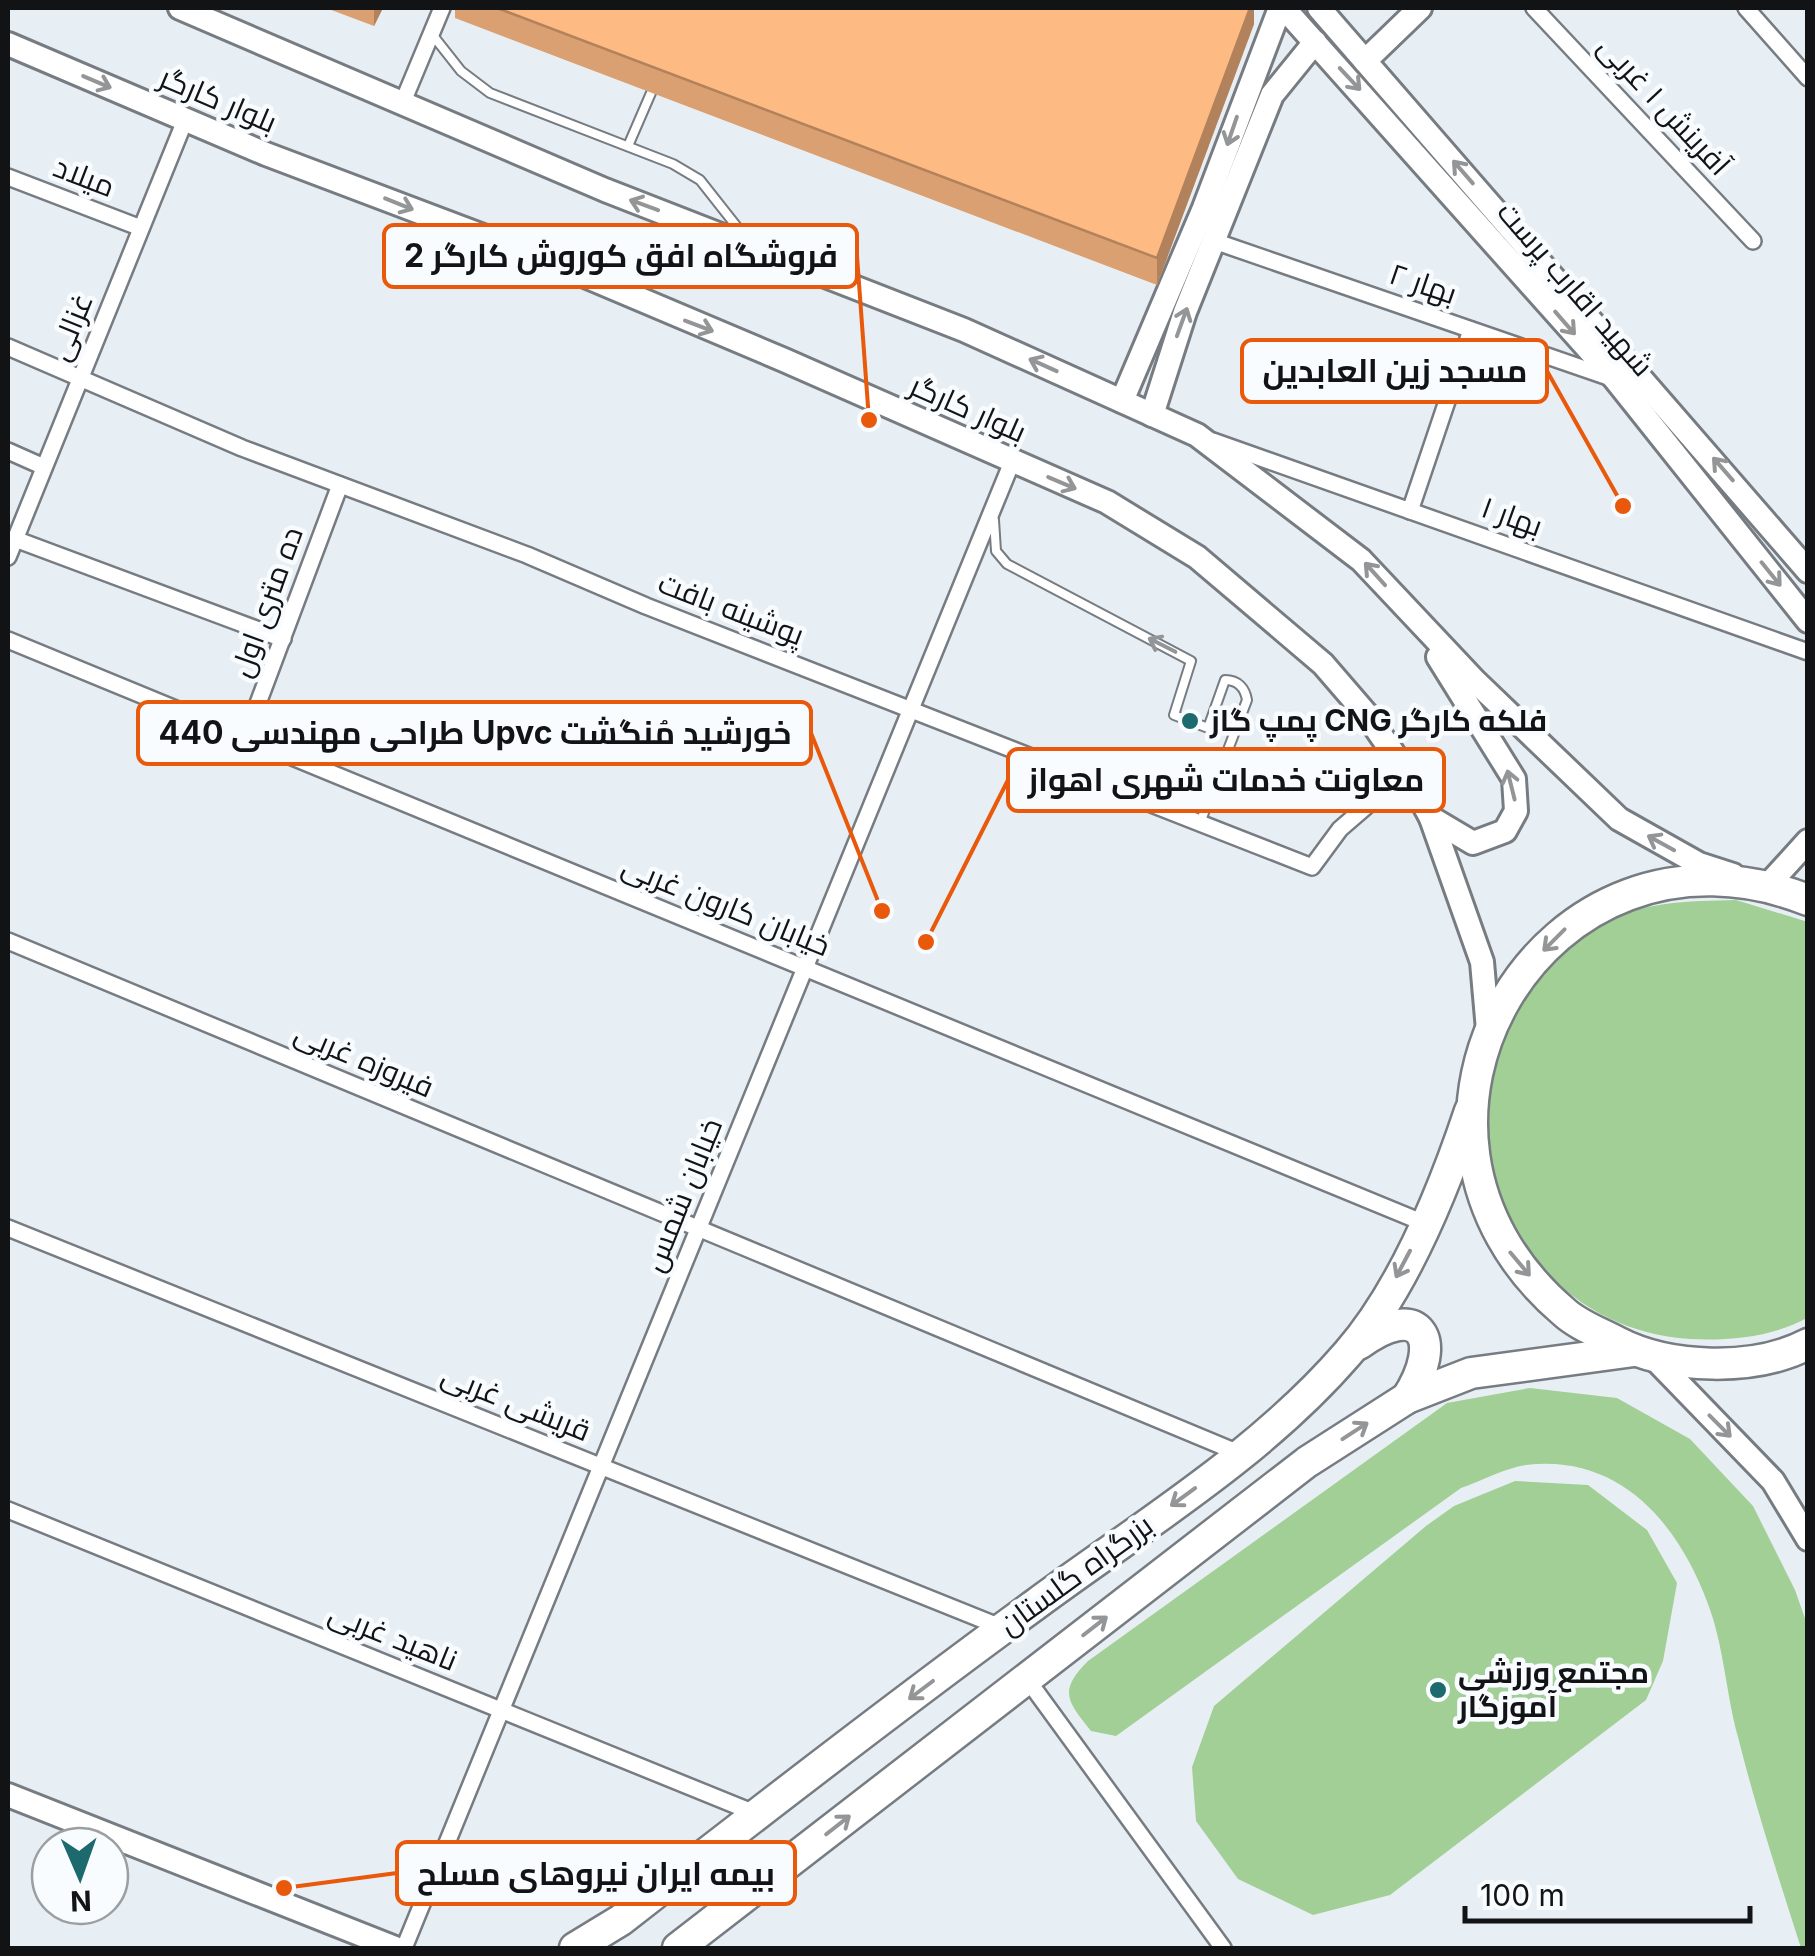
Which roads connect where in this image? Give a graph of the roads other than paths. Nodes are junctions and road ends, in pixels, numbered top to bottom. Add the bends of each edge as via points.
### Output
1 (180, 8) edge
2 (442, 8) edge
3 (1282, 8) edge
4 (1319, 8) edge
5 (1420, 8) edge
6 (1534, 8) edge
7 (1746, 8) edge
8 (431, 33) junction
9 (1315, 42) junction
10 (8, 44) edge
11 (1366, 60) junction
12 (660, 75) edge
13 (1808, 78) edge
14 (402, 104) junction
15 (186, 118) junction
16 (628, 146) junction
17 (8, 177) edge
18 (141, 228) junction
19 (1753, 241) dead end
20 (1214, 242) junction
21 (751, 245) junction
22 (1471, 330) junction
23 (8, 347) edge
24 (81, 376) junction
25 (1615, 379) junction
26 (1122, 401) junction
27 (1152, 414) junction
28 (1198, 435) junction
29 (8, 451) edge
30 (1012, 462) junction
31 (44, 467) junction
32 (340, 485) junction
33 (993, 509) junction
34 (1410, 510) junction
35 (15, 538) junction
36 (8, 557) edge
37 (1808, 571) edge
38 (1410, 613) junction
39 (1808, 621) edge
40 (282, 639) junction
41 (8, 640) edge
42 (1808, 652) edge
43 (912, 708) junction
44 (246, 738) junction
45 (1406, 772) junction
46 (1430, 818) junction
47 (1200, 822) junction
48 (1808, 841) edge
49 (1808, 864) edge
50 (1808, 875) edge
51 (1760, 883) junction
52 (1808, 900) edge
53 (8, 941) edge
54 (805, 968) junction
55 (1488, 1030) junction
56 (1470, 1110) junction
57 (1424, 1224) junction
58 (8, 1228) edge
59 (698, 1229) junction
60 (1808, 1344) edge
61 (1350, 1350) junction
62 (1643, 1354) junction
63 (1407, 1398) junction
64 (1241, 1454) junction
65 (601, 1466) junction
66 (8, 1510) edge
67 (1805, 1523) edge
68 (1003, 1628) junction
69 (1027, 1679) junction
70 (502, 1710) junction
71 (8, 1795) edge
72 (758, 1814) junction
73 (597, 1945) edge
74 (385, 1947) edge
75 (404, 1948) edge
76 (678, 1948) edge
77 (1223, 1948) edge

1 - 14 main road
2 - 8 street
3 - 9 main road, شهید اقارب پرست
3 -> 26 main road
4 - 11 main road, شهید اقارب پرست
5 - 11 main road
6 - 19 street, آفرینش ۱ غربی
7 - 13 street
8 - 14 street
8 - 16 lane via 490,93
9 - 20 main road via 1272,95
9 -> 25 main road, شهید اقارب پرست
10 -> 15 main road, بلوار کارگر
37 -> 11 main road, شهید اقارب پرست
12 - 16 lane
21 -> 14 main road
15 - 18 street, غزالی
15 -> 30 main road, بلوار کارگر via 557,264
16 - 21 lane via 700,180
17 - 18 street, میلاد
18 - 24 street, غزالی
20 - 22 street, بهار ۲
27 -> 20 main road
26 -> 21 main road
22 - 25 street, بهار ۲
22 - 34 street
23 - 24 street, پوشینه بافت
24 - 31 street, غزالی
24 - 32 street, پوشینه بافت
25 -> 39 main road, شهید اقارب پرست
26 - 27 main road
27 - 28 main road
28 - 34 street, بهار ۱
38 -> 28 main road via 1362,560
29 - 31 street
30 - 33 street, خیابان شمس
30 -> 45 main road, بلوار کارگر via 1108,502 1212,569 1323,664
31 - 35 street, غزالی
32 - 40 street, ده متری اول
32 - 43 street, پوشینه بافت
33 - 43 street, خیابان شمس
47 -> 33 lane via 1246,692 1225,680 1208,728 1174,715 1191,661 1007,564 996,551
34 - 42 street, بهار ۱
35 - 36 street, غزالی
35 - 40 street
46 -> 38 main road via 1474,842 1505,831 1516,810 1514,779
51 -> 38 main road via 1699,864 1619,819
40 - 44 street, ده متری اول
41 - 44 street, خیابان کارون غربی
43 - 47 street, پوشینه بافت
43 - 54 street, خیابان شمس
44 - 54 street, خیابان کارون غربی
45 - 46 main road, بلوار کارگر
45 - 47 street, پوشینه بافت via 1340,830 1312,867
46 - 55 main road, بلوار کارگر via 1482,962
48 - 51 main road
49 - 51 main road
50 - 51 highway
51 - 52 highway
51 -> 55 highway via 1686,880 1622,896 1580,920 1520,974
53 - 59 street, فیروزه غربی
54 - 57 street, خیابان کارون غربی
54 - 59 street, خیابان شمس
55 - 56 highway
56 - 57 highway, بزرگراه گلستان
56 -> 62 highway via 1479,1188 1512,1258 1566,1314
57 -> 61 highway, بزرگراه گلستان
58 - 65 street, قریشی غربی
59 - 64 street, فیروزه غربی
59 - 65 street, خیابان شمس
60 - 62 highway via 1724,1364
61 - 63 highway via 1390,1325 1418,1330 1428,1360
61 - 64 highway, بزرگراه گلستان via 1281,1424
62 - 63 highway, بزرگراه گلستان via 1471,1374
62 -> 67 main road via 1774,1481
69 -> 63 highway, بزرگراه گلستان via 1307,1462
64 -> 68 highway, بزرگراه گلستان
65 - 68 street, قریشی غربی
65 - 70 street, خیابان شمس
66 - 70 street, ناهید غربی
68 -> 72 highway, بزرگراه گلستان
76 -> 69 highway, بزرگراه گلستان
69 - 77 street
70 - 72 street, ناهید غربی
70 - 75 street, خیابان شمس
71 - 74 main road
72 - 73 highway, بزرگراه گلستان

